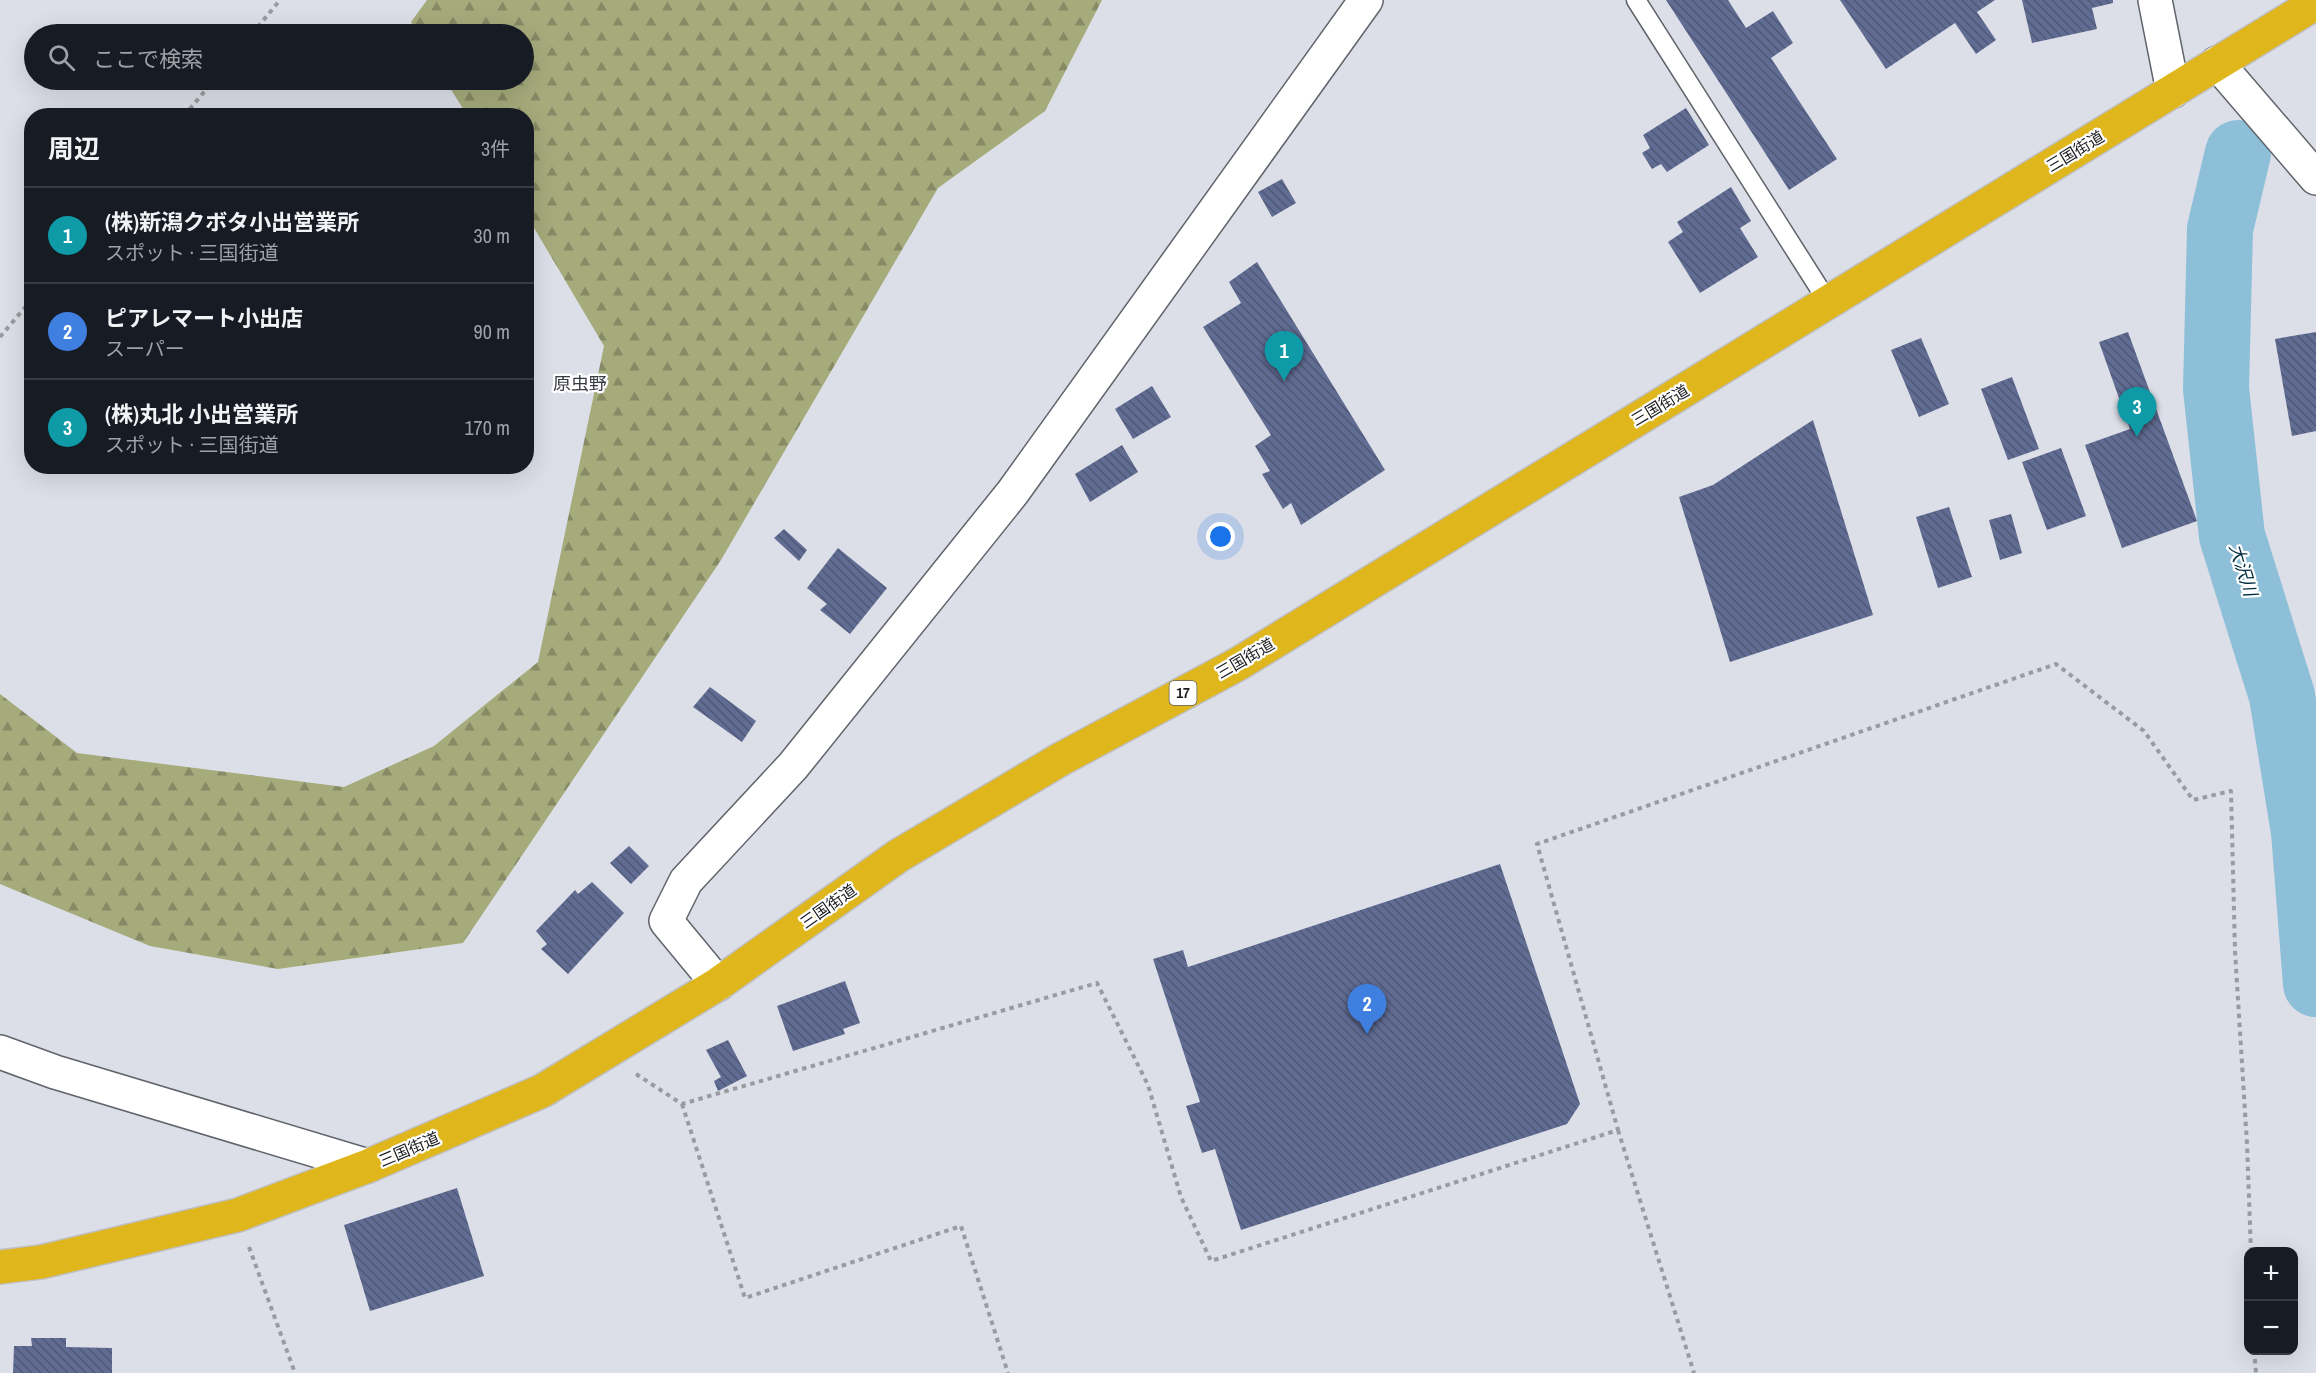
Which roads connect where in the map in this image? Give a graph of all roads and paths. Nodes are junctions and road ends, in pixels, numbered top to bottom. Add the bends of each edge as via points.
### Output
1 (280, 0) edge
2 (1366, 0) edge
3 (1636, 0) edge
4 (2155, 0) edge
5 (2316, 3) edge
6 (260, 24) edge
7 (2217, 63) junction
8 (206, 90) edge
9 (2173, 91) junction
10 (191, 108) edge
11 (2316, 178) edge
12 (1828, 302) junction
13 (24, 308) edge
14 (0, 337) edge
15 (718, 984) junction
16 (0, 1052) edge
17 (606, 1053) junction
18 (682, 1104) junction
19 (1618, 1130) junction
20 (368, 1166) junction
21 (238, 1215) junction
22 (2251, 1247) edge
23 (0, 1267) edge
24 (2254, 1355) edge
25 (295, 1373) edge
26 (1008, 1373) edge
27 (1694, 1373) edge
28 (2256, 1373) edge

1 - 6 path
2 - 15 street via 1013,492 793,766 686,881 666,921
3 - 12 lane
4 - 9 street
5 - 7 highway, 三国街道 / 17
7 - 9 highway, 三国街道 / 17
7 - 11 street
8 - 10 path
9 - 12 highway, 三国街道 / 17
12 - 15 highway, 三国街道 / 17 via 1238,663 1061,759 898,856
13 - 14 path
15 - 17 highway, 三国街道 / 17
16 - 20 street
17 - 18 path
17 - 20 highway, 三国街道 / 17 via 542,1091
18 - 19 path via 1097,983 1148,1085 1181,1197 1211,1261
18 - 26 path via 745,1298 961,1226
19 - 22 path via 1537,844 2056,664 2144,731 2193,800 2230,791
19 - 27 path
20 - 21 highway, 三国街道 / 17
21 - 23 highway, 三国街道 / 17 via 41,1262
21 - 25 path
24 - 28 path

